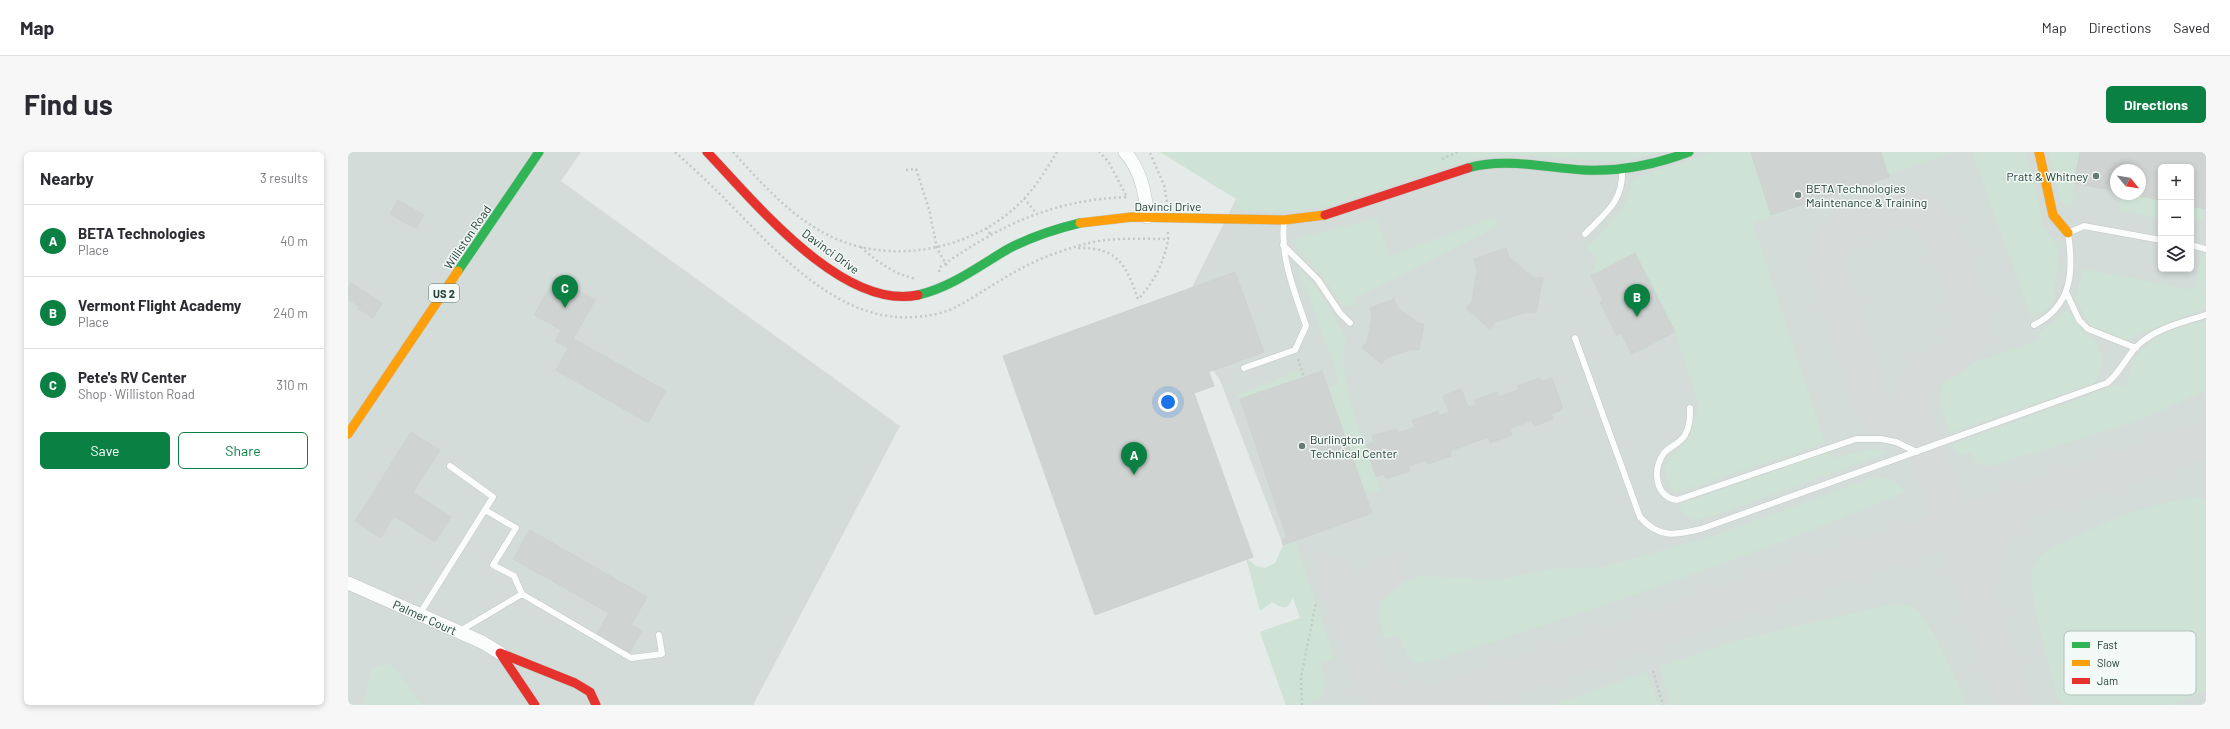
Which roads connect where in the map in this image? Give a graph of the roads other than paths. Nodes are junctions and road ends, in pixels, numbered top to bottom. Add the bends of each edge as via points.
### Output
1 (539, 152) edge
2 (707, 152) edge
3 (1126, 152) edge
4 (1689, 152) edge
5 (2039, 152) edge
6 (1622, 170) junction
7 (1147, 217) junction
8 (1284, 220) junction
9 (2068, 233) junction
10 (1585, 234) dead end
11 (2158, 239) edge
12 (1283, 245) junction
13 (2194, 246) edge
14 (2206, 249) edge
15 (2066, 292) junction
16 (2206, 315) edge
17 (1350, 323) dead end
18 (2034, 325) dead end
19 (1575, 338) dead end
20 (2136, 348) junction
21 (1244, 368) dead end
22 (1690, 408) dead end
23 (348, 434) edge
24 (1917, 452) junction
25 (450, 466) dead end
26 (486, 510) junction
27 (348, 584) edge
28 (522, 594) junction
29 (419, 615) junction
30 (458, 632) junction
31 (659, 635) dead end
32 (500, 653) junction
33 (535, 705) edge
34 (596, 705) edge

1 - 23 street, Williston Road / US 2
2 - 7 street, Davinci Drive via 796,241 833,271 879,294 908,296 936,292 1001,254 1042,234 1082,223
3 - 7 street via 1137,170 1142,185
4 - 6 street, Davinci Drive via 1642,167
5 - 9 street via 2051,210 2058,224
6 - 8 street, Davinci Drive via 1499,163 1475,166 1330,214
6 - 10 lane via 1621,190 1616,200
7 - 8 street, Davinci Drive
8 - 12 lane
9 - 11 lane via 2084,226
9 - 15 lane via 2072,259
12 - 17 lane via 1318,280 1340,313
12 - 21 lane via 1284,259 1306,326 1294,350
13 - 14 lane
15 - 18 lane via 2048,318
15 - 20 lane via 2079,320 2088,329
16 - 20 lane via 2159,331
19 - 24 lane via 1640,518 1657,532 1679,534 1701,529
20 - 24 lane via 2107,383
22 - 24 lane via 1690,424 1684,436 1677,445 1665,452 1658,464 1657,482 1664,495 1670,499 1677,500 1856,439 1896,442
25 - 26 lane via 493,497
26 - 28 lane via 516,528 494,564 514,576
26 - 29 lane
27 - 29 street, Palmer Court
28 - 30 lane
28 - 31 lane via 631,658 662,654
29 - 30 street, Palmer Court
30 - 32 street, Palmer Court
32 - 33 street, Palmer Court
32 - 34 street, Palmer Court via 575,682 590,692

